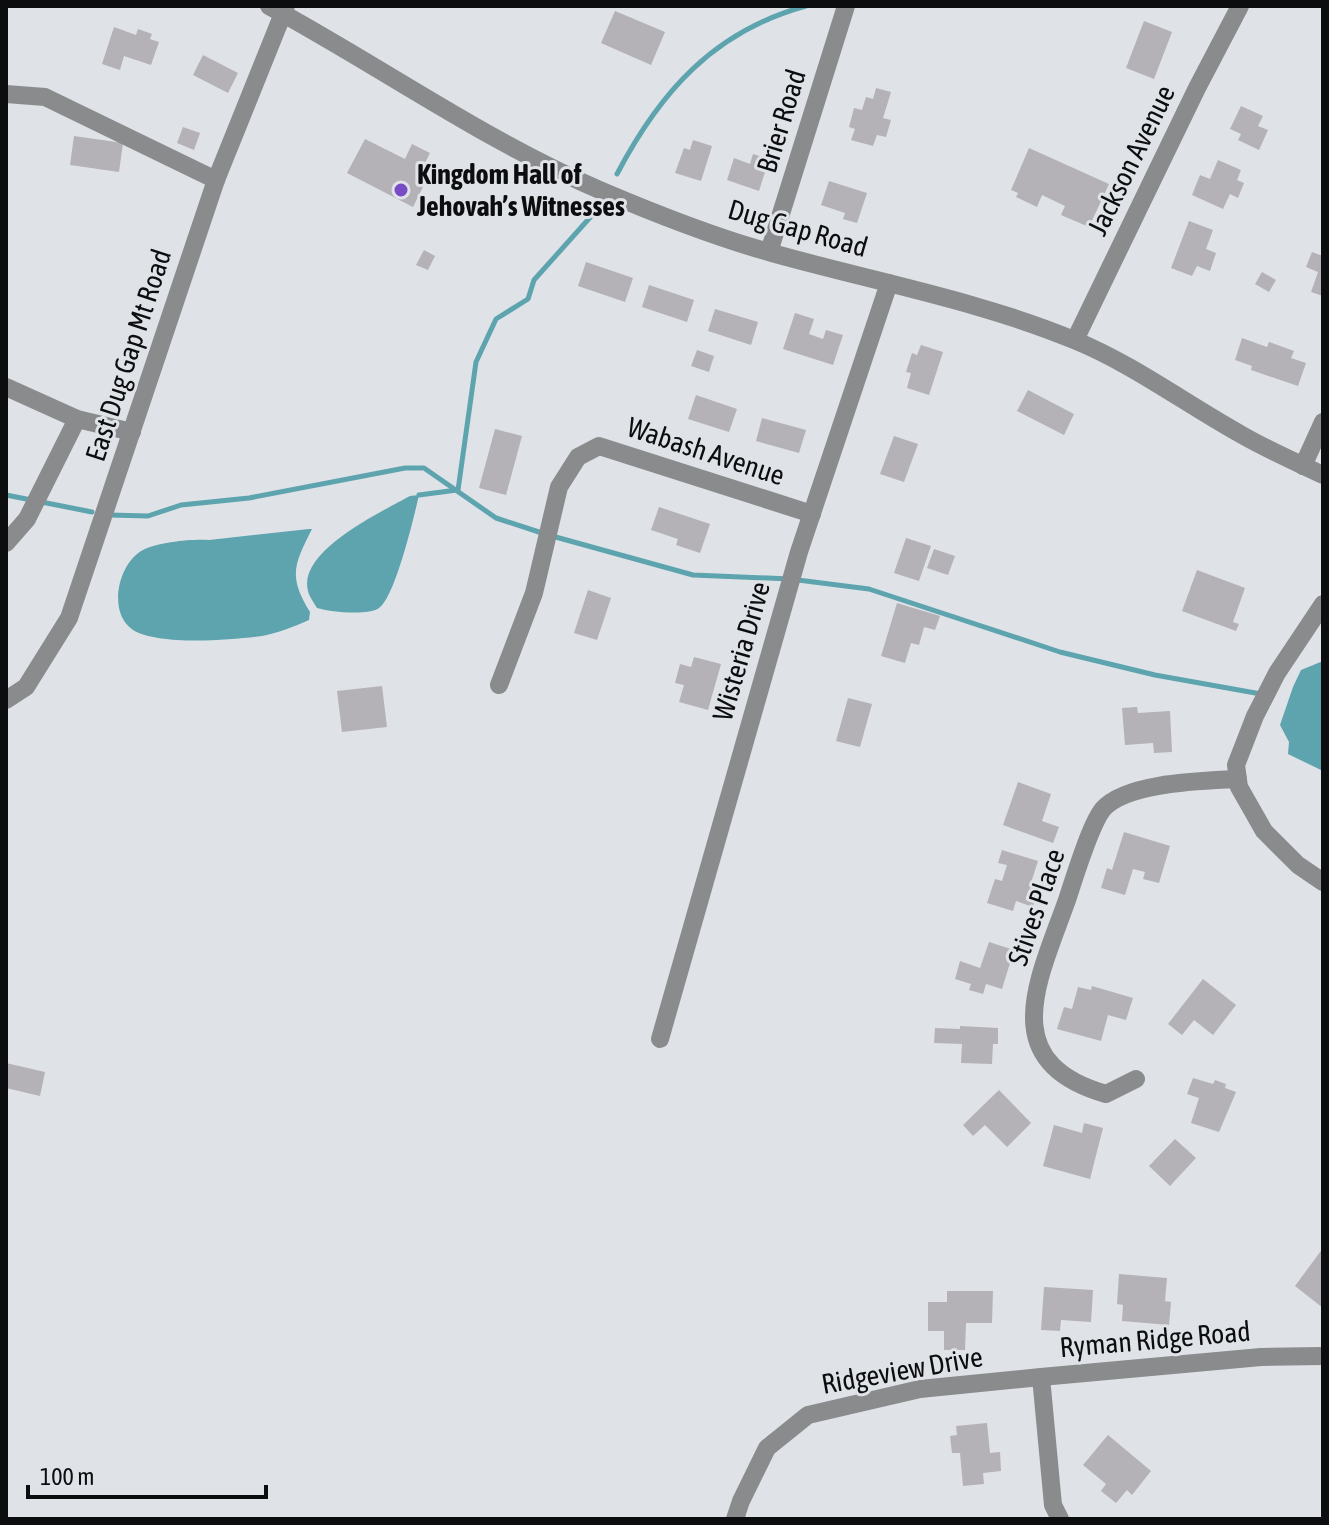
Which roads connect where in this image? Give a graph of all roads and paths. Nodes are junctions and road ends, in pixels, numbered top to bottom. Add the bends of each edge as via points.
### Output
1 (846, 6) edge
2 (1240, 6) edge
3 (279, 9) edge
4 (6, 94) edge
5 (216, 180) junction
6 (769, 252) junction
7 (889, 283) junction
8 (1075, 340) junction
9 (6, 387) edge
10 (77, 419) junction
11 (1323, 422) edge
12 (132, 432) junction
13 (1303, 466) junction
14 (1323, 475) edge
15 (812, 514) junction
16 (6, 543) edge
17 (1323, 604) edge
18 (499, 685) dead end
19 (6, 700) edge
20 (1238, 779) junction
21 (1323, 882) edge
22 (660, 1039) dead end
23 (1136, 1079) dead end
24 (1323, 1356) edge
25 (1041, 1377) junction
26 (735, 1519) edge
27 (1060, 1519) edge

1 - 6 street, Brier Road
2 - 8 street, Jackson Avenue
3 - 5 street, East Dug Gap Mt Road
3 - 6 street, Dug Gap Road via 538,161 663,215
4 - 5 street via 45,97
5 - 12 street, East Dug Gap Mt Road
6 - 7 street, Dug Gap Road
7 - 8 street, Dug Gap Road
7 - 15 street, Wisteria Drive
8 - 13 street, Dug Gap Road
9 - 10 street
10 - 12 street
10 - 16 street via 31,511
11 - 13 street
12 - 19 street, East Dug Gap Mt Road via 69,618 26,687
13 - 14 street, Dug Gap Road
15 - 18 street, Wabash Avenue via 599,446 578,457 559,487 534,593
15 - 22 street, Wisteria Drive
17 - 20 street via 1290,649 1255,716 1236,765
20 - 21 street via 1264,831
20 - 23 street, Stives Place via 1135,790 1103,809 1045,963 1033,1007 1043,1056 1072,1082 1106,1094
24 - 25 street, Ryman Ridge Road
25 - 26 street, Ridgeview Drive via 920,1389 808,1415 767,1448
25 - 27 street, Ryman Ridge Road via 1053,1505

